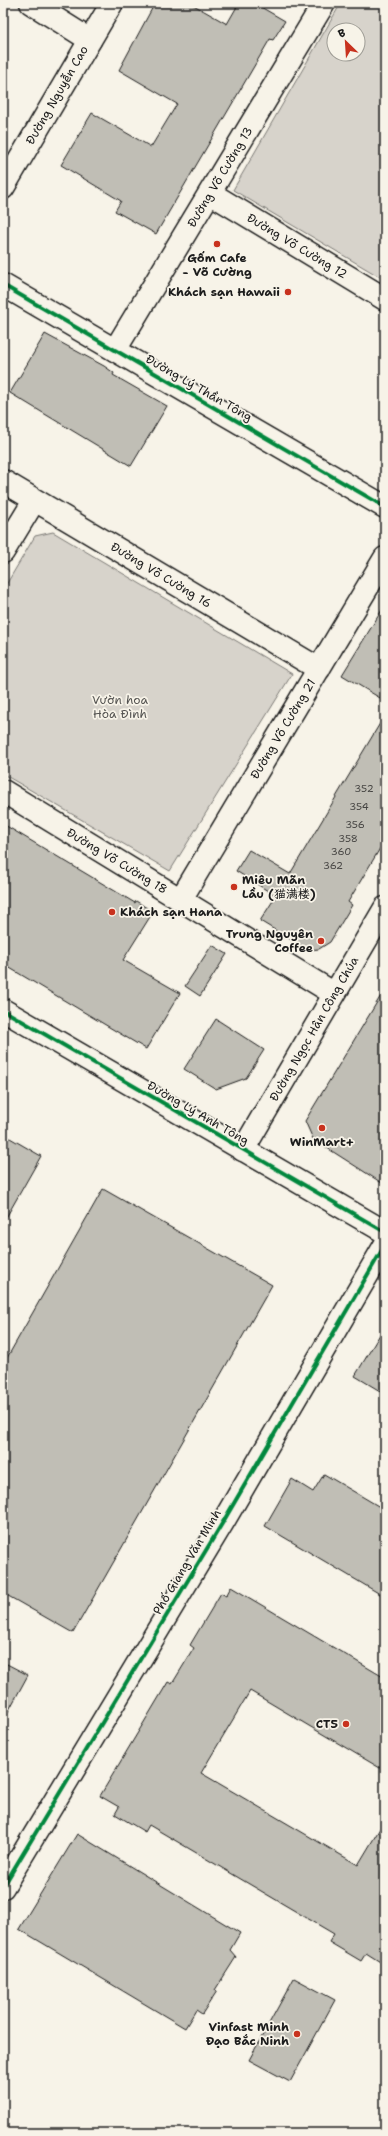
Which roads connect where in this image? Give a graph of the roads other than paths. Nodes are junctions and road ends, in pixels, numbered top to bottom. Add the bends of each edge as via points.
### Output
1 (31, 3) edge
2 (112, 3) edge
3 (324, 3) edge
4 (90, 40) junction
5 (3, 188) edge
6 (210, 193) junction
7 (3, 285) edge
8 (385, 299) edge
9 (115, 350) junction
10 (3, 482) edge
11 (34, 501) junction
12 (385, 508) edge
13 (3, 552) edge
14 (385, 558) edge
15 (319, 668) junction
16 (3, 791) edge
17 (181, 899) junction
18 (385, 908) edge
19 (333, 993) junction
20 (3, 1010) edge
21 (242, 1150) junction
22 (385, 1232) edge
23 (385, 1245) edge
24 (3, 1887) edge

1 - 4 street
2 - 4 street, Đường Nguyễn Cao
3 - 6 street, Đường Võ Cường 13
4 - 5 street, Đường Nguyễn Cao
6 - 8 street, Đường Võ Cường 12
6 - 9 street, Đường Võ Cường 13
7 - 9 street, Đường Lý Thần Tông
9 - 12 street, Đường Lý Thần Tông
10 - 11 street, Đường Võ Cường 16
11 - 13 street
11 - 15 street, Đường Võ Cường 16
14 - 15 street, Đường Võ Cường 21
15 - 17 street, Đường Võ Cường 21
16 - 17 street, Đường Võ Cường 18
17 - 19 street, Đường Võ Cường 18
18 - 19 street, Đường Ngọc Hân Công Chúa
19 - 21 street, Đường Ngọc Hân Công Chúa
20 - 21 street, Đường Lý Anh Tông
21 - 22 street, Đường Lý Anh Tông
23 - 24 street, Phố Giang Văn Minh via 227,1515

